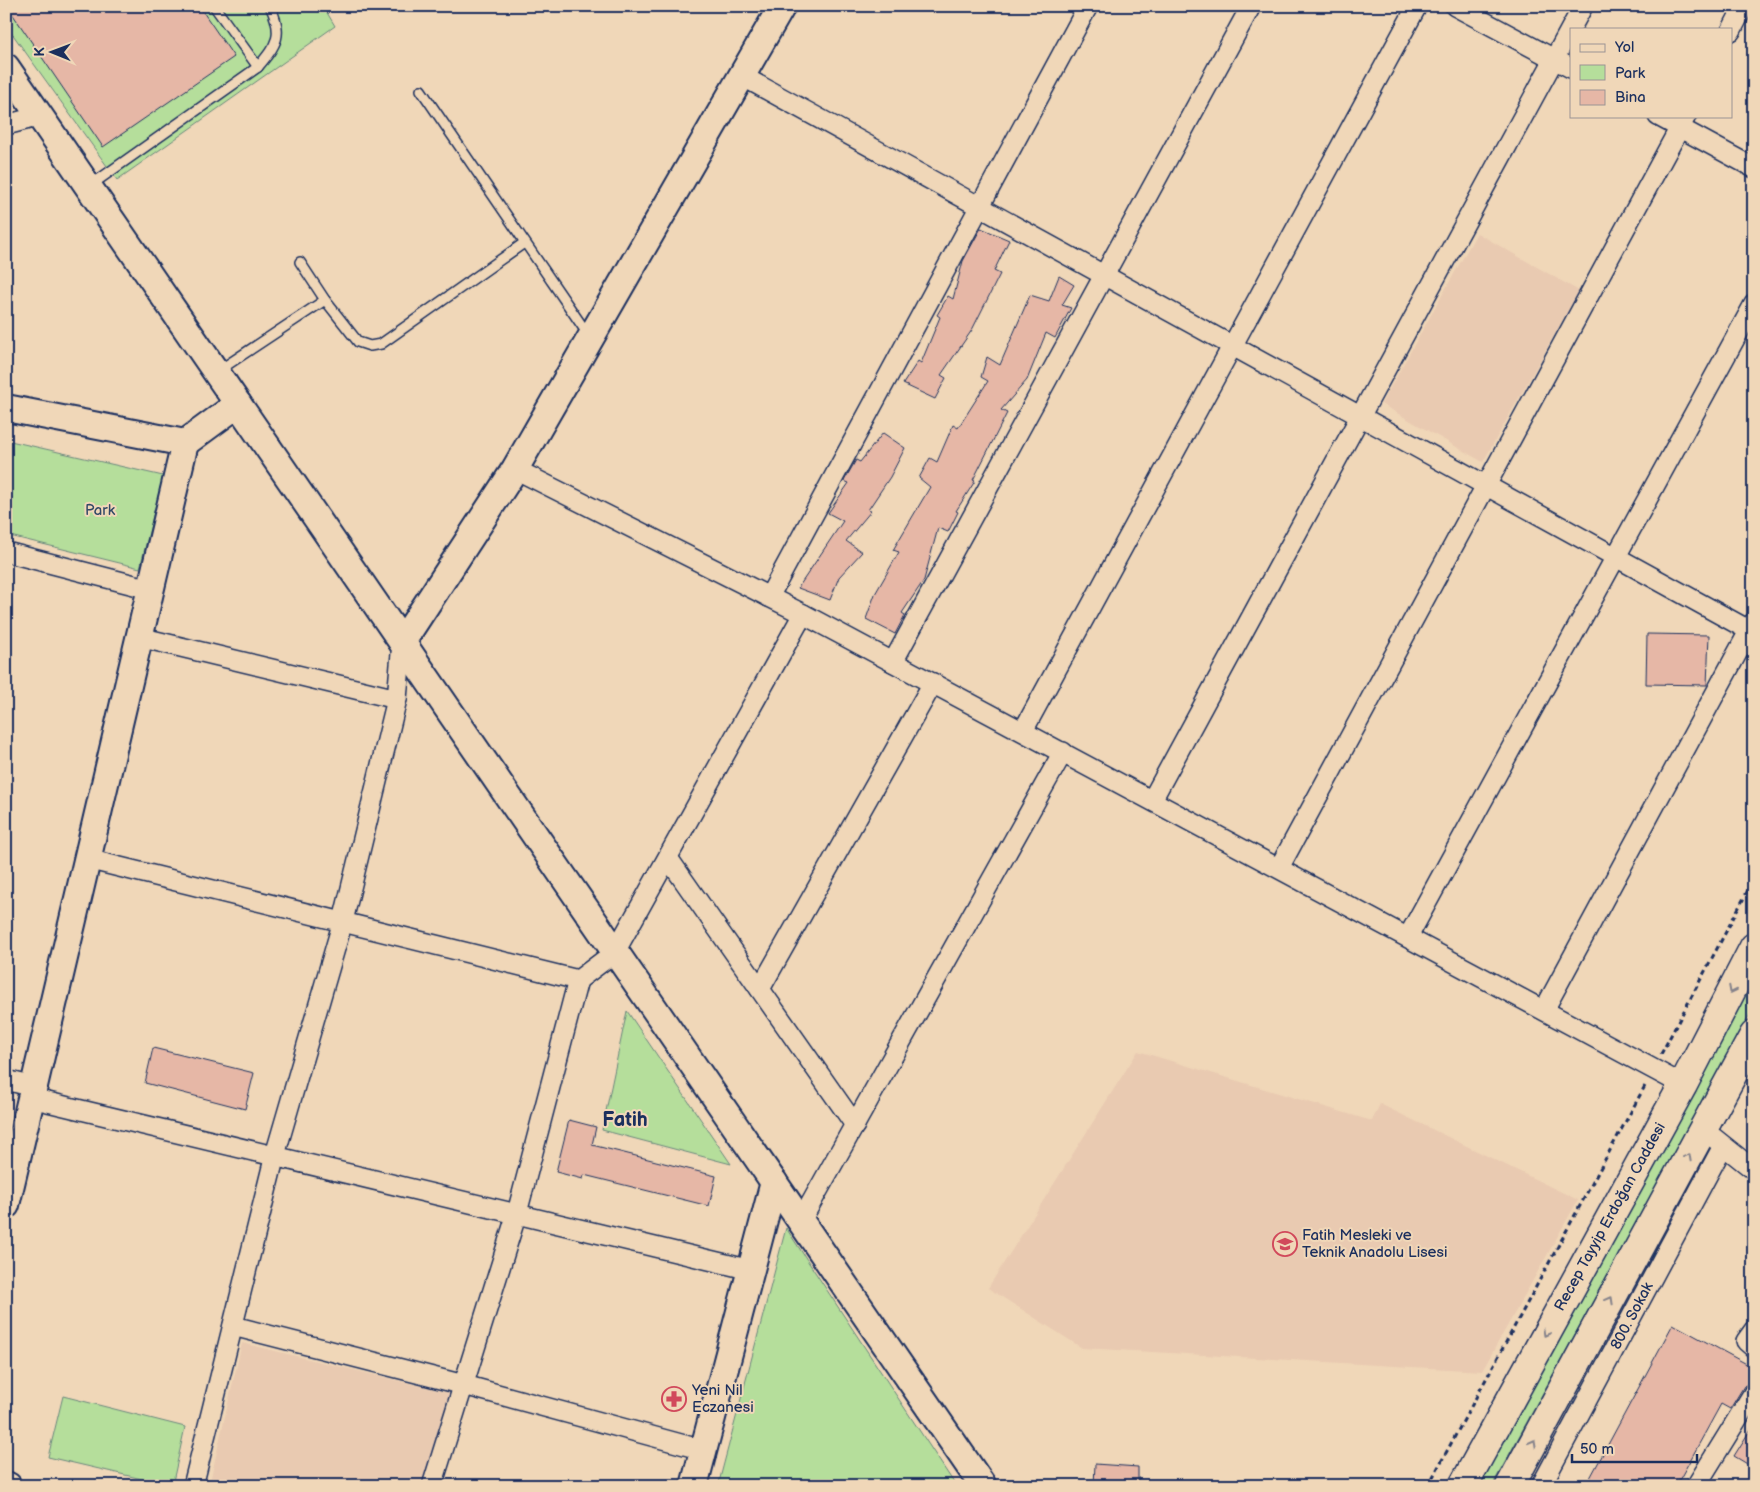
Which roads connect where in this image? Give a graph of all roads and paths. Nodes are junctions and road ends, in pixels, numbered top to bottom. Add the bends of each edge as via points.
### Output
1 (214, 6) edge
2 (270, 6) edge
3 (782, 6) edge
4 (1088, 6) edge
5 (1251, 6) edge
6 (1417, 6) edge
7 (1455, 6) edge
8 (1583, 6) edge
9 (1744, 6) edge
10 (1571, 28) edge
11 (1732, 29) edge
12 (1570, 30) edge
13 (1554, 59) junction
14 (6, 67) edge
15 (258, 67) junction
16 (1570, 67) edge
17 (742, 76) junction
18 (422, 90) dead end
19 (40, 116) junction
20 (1666, 118) edge
21 (1682, 122) edge
22 (6, 125) edge
23 (1754, 168) edge
24 (88, 186) junction
25 (979, 207) junction
26 (524, 243) junction
27 (300, 262) dead end
28 (1104, 275) junction
29 (326, 300) junction
30 (1754, 304) edge
31 (590, 339) junction
32 (1232, 346) junction
33 (216, 372) junction
34 (238, 404) junction
35 (6, 408) edge
36 (1359, 416) junction
37 (185, 443) junction
38 (515, 469) junction
39 (1484, 485) junction
40 (6, 552) edge
41 (1615, 557) junction
42 (150, 589) junction
43 (770, 597) junction
44 (804, 614) junction
45 (1752, 629) edge
46 (139, 637) junction
47 (402, 642) junction
48 (893, 662) junction
49 (933, 683) junction
50 (397, 699) junction
51 (1022, 731) junction
52 (1062, 752) junction
53 (1152, 800) junction
54 (668, 858) junction
55 (87, 859) junction
56 (1279, 868) junction
57 (1754, 878) edge
58 (343, 921) junction
59 (1408, 937) junction
60 (1754, 947) edge
61 (615, 952) junction
62 (578, 980) junction
63 (760, 989) junction
64 (1544, 1010) junction
65 (1754, 1035) edge
66 (1654, 1069) junction
67 (6, 1080) edge
68 (1683, 1085) junction
69 (33, 1093) junction
70 (855, 1125) junction
71 (1713, 1138) junction
72 (275, 1155) junction
73 (1754, 1170) edge
74 (774, 1182) junction
75 (6, 1205) edge
76 (517, 1213) junction
77 (801, 1221) junction
78 (751, 1270) junction
79 (233, 1326) junction
80 (1754, 1330) edge
81 (1754, 1348) edge
82 (464, 1385) junction
83 (1754, 1392) edge
84 (703, 1450) junction
85 (193, 1486) edge
86 (432, 1486) edge
87 (694, 1486) edge
88 (983, 1486) edge
89 (1428, 1486) edge
90 (1464, 1486) edge
91 (1510, 1486) edge
92 (1541, 1486) edge
93 (1696, 1486) edge

1 - 15 lane
2 - 15 lane via 279,24 274,47
3 - 17 street
4 - 25 street
5 - 28 street
6 - 32 street
7 - 13 street
8 - 10 street
9 - 11 street
12 - 13 street
13 - 16 street
13 - 36 street
14 - 19 street
15 - 24 lane
17 - 25 street
17 - 31 street
18 - 26 lane
19 - 22 street
19 - 24 street
20 - 21 street
21 - 23 street
21 - 39 street
24 - 33 street
25 - 28 street
25 - 43 street
26 - 29 lane via 380,344 370,346 358,342
26 - 31 lane
27 - 29 lane
28 - 32 street
28 - 48 street
29 - 33 lane
30 - 41 street
31 - 38 street
32 - 36 street
32 - 51 street
33 - 34 street
34 - 37 street
34 - 47 street
35 - 37 street
36 - 39 street
36 - 53 street
37 - 42 street
38 - 43 street
38 - 47 street
39 - 41 street
39 - 56 street
40 - 42 street
41 - 45 street
41 - 59 street
42 - 46 street
43 - 44 street
44 - 48 street
44 - 54 street
45 - 64 street
46 - 50 street
46 - 55 street
47 - 50 street
47 - 61 street
48 - 49 street
49 - 51 street
49 - 63 street
50 - 58 street
51 - 52 street
52 - 53 street
52 - 70 street
53 - 56 street
54 - 61 street
54 - 63 street
55 - 58 street
55 - 69 street
56 - 59 street
57 - 66 path
58 - 62 street
58 - 72 street
59 - 64 street
60 -> 68 main road, Recep Tayyip Erdoğan Caddesi
61 - 62 street
61 - 74 street
62 - 76 street
63 - 70 street
64 - 66 street
65 - 71 main road
66 - 68 street
66 - 89 path
67 - 69 street
68 -> 90 main road, Recep Tayyip Erdoğan Caddesi
69 - 72 street
69 - 75 street
70 - 77 street
71 - 73 street
91 -> 71 main road
71 - 92 street, 800. Sokak
72 - 76 street
72 - 79 street
74 - 77 street
74 - 78 street
76 - 78 street
76 - 82 street
77 - 88 street
78 - 84 street
79 - 82 street
79 - 85 street
80 - 81 street via 1746,1341
82 - 84 street
82 - 86 street
83 - 93 street
84 - 87 street

